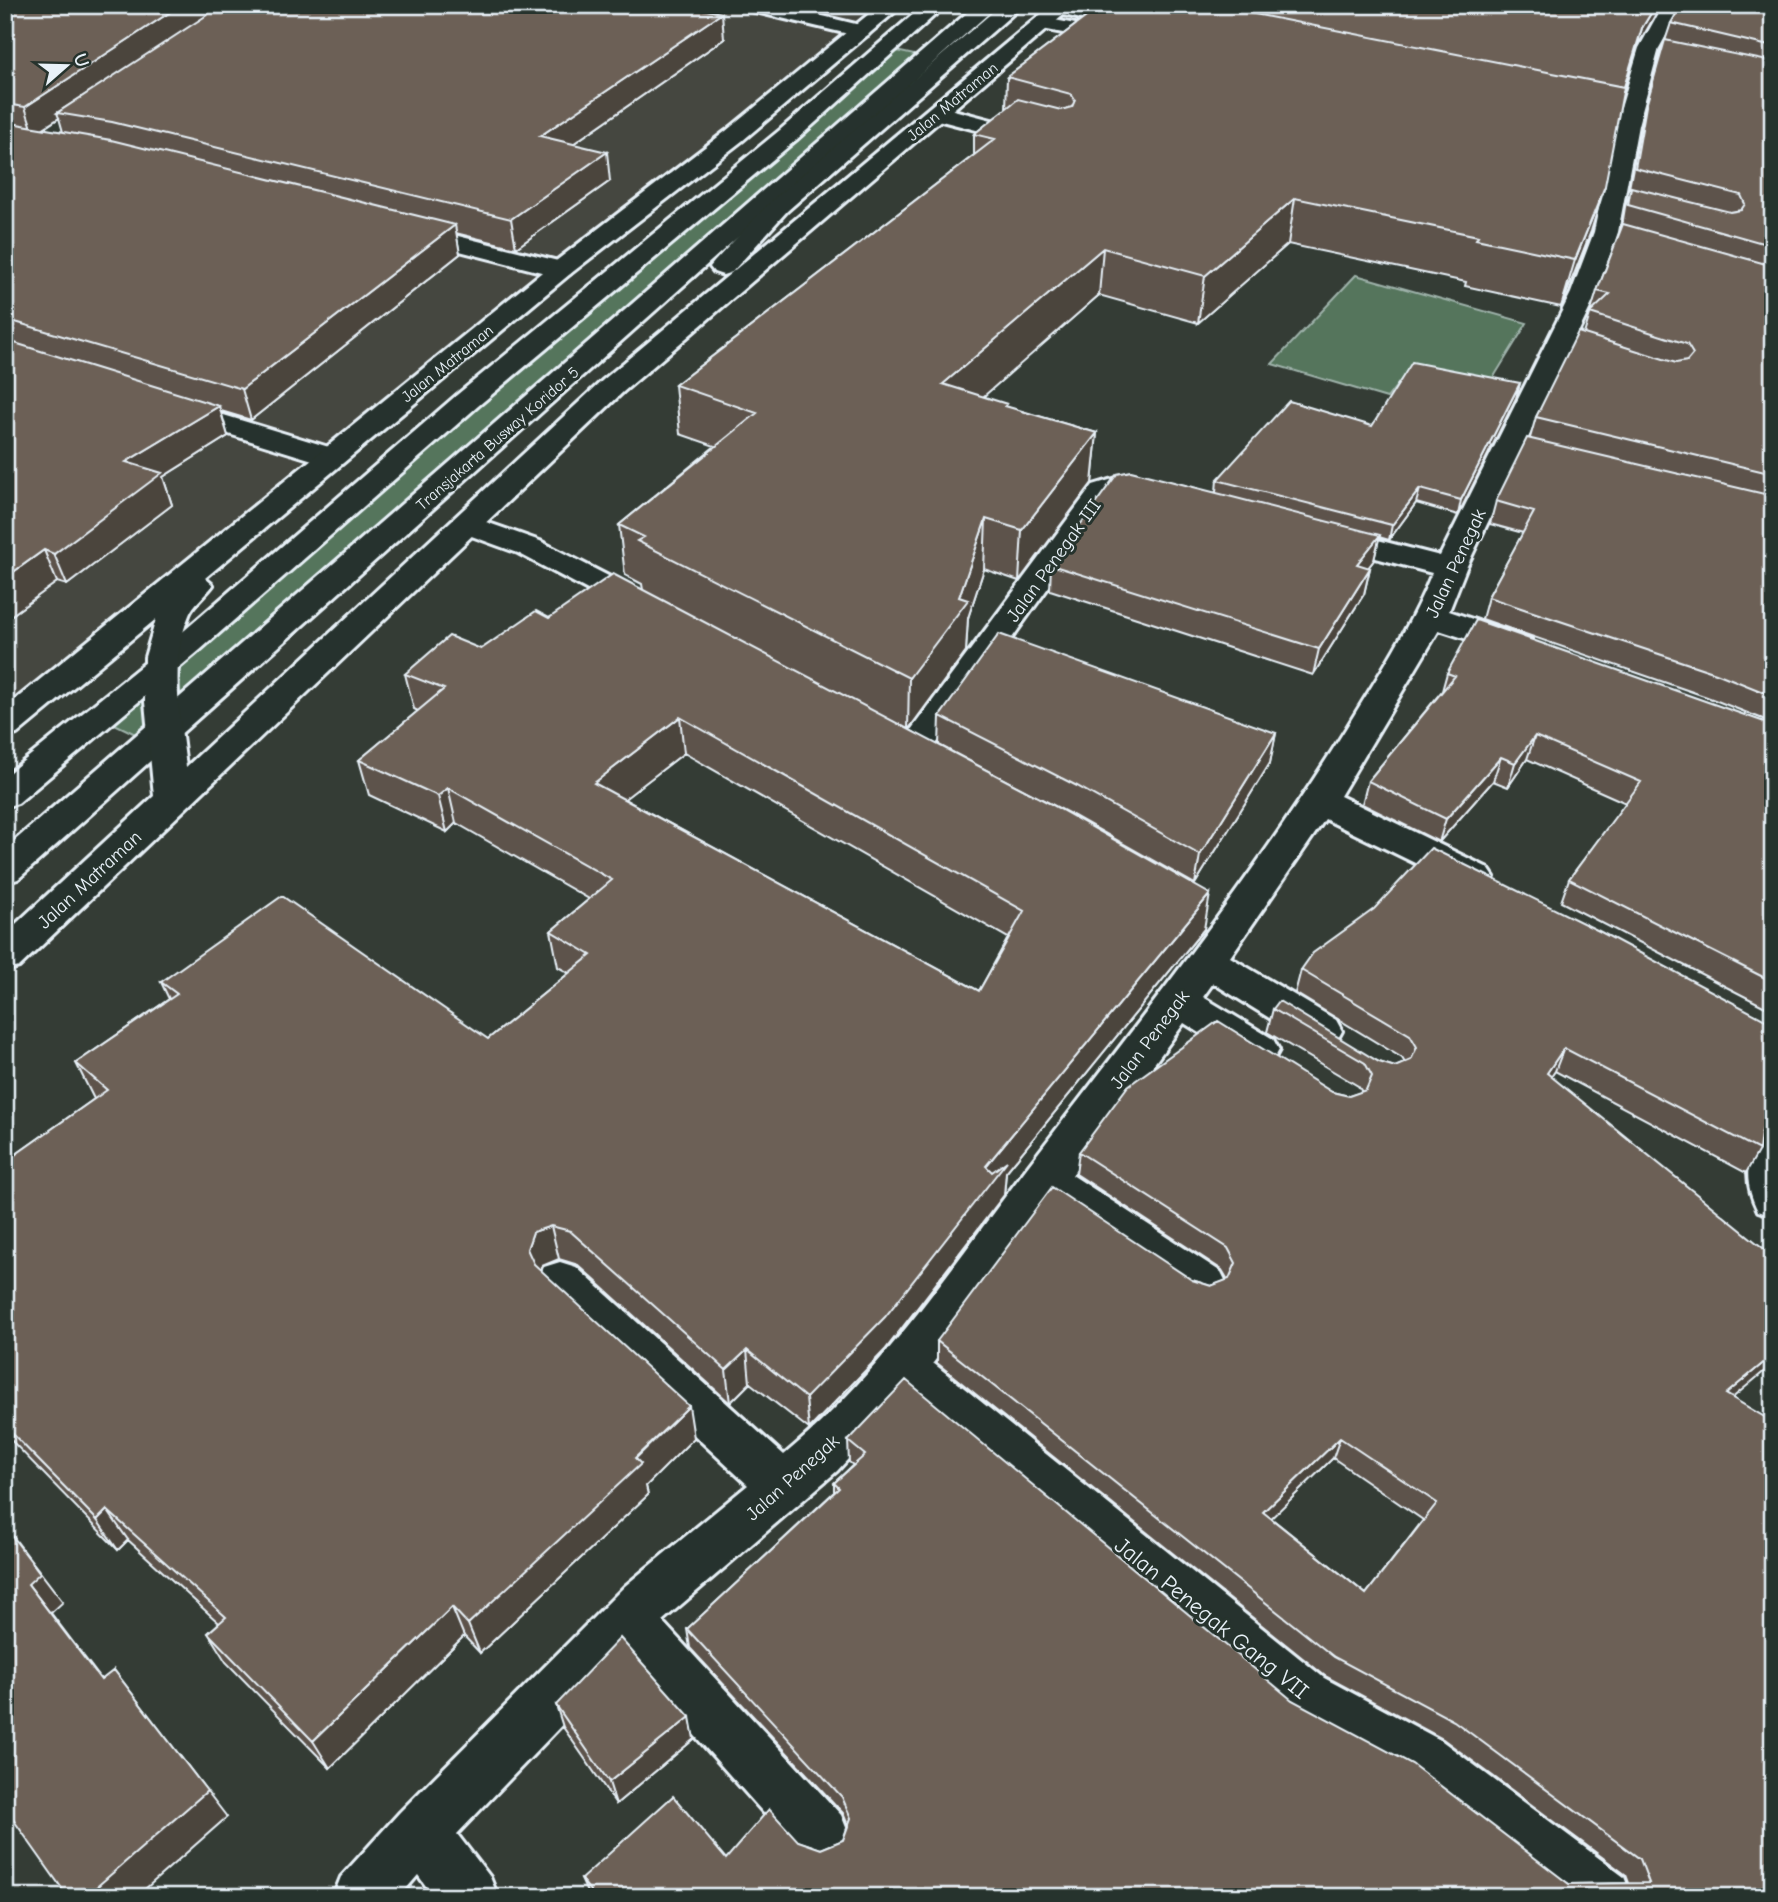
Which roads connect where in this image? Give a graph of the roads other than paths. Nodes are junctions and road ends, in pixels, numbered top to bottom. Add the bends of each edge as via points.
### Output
1 (686, 5) edge
2 (701, 5) edge
3 (750, 5) edge
4 (893, 5) edge
5 (901, 5) edge
6 (936, 5) edge
7 (988, 5) edge
8 (1013, 5) edge
9 (1673, 5) edge
10 (776, 8) edge
11 (1057, 13) edge
12 (861, 31) junction
13 (1089, 32) edge
14 (1167, 32) edge
15 (938, 113) junction
16 (1059, 145) edge
17 (1638, 201) edge
18 (1617, 222) junction
19 (382, 224) edge
20 (561, 269) junction
21 (613, 386) junction
22 (149, 400) edge
23 (332, 457) junction
24 (1182, 498) edge
25 (466, 524) junction
26 (1303, 529) edge
27 (1450, 568) junction
28 (1431, 616) junction
29 (673, 623) edge
30 (1549, 657) edge
31 (161, 666) junction
32 (5, 726) edge
33 (165, 731) junction
34 (914, 750) edge
35 (5, 795) edge
36 (172, 800) junction
37 (1319, 801) junction
38 (5, 870) edge
39 (1505, 892) edge
40 (5, 957) edge
41 (1207, 961) junction
42 (1179, 1001) junction
43 (1352, 1049) edge
44 (1296, 1072) edge
45 (1773, 1150) edge
46 (1043, 1179) junction
47 (1773, 1198) edge
48 (560, 1281) dead end
49 (1205, 1286) edge
50 (903, 1367) junction
51 (784, 1487) junction
52 (626, 1621) junction
53 (421, 1832) junction
54 (821, 1835) dead end
55 (361, 1897) edge
56 (470, 1897) edge
57 (1604, 1897) edge

1 - 2 main road
3 - 10 main road
4 - 12 main road, Jalan Matraman
5 - 31 main road, Jalan Matraman via 205,576 174,610
6 - 31 main road
7 - 33 main road, Transjakarta Busway Koridor 5
8 - 21 main road, Jalan Matraman via 779,206
9 - 18 main road, Jalan Penegak via 1657,57 1620,123
10 - 12 main road
11 - 13 main road
11 - 14 main road
11 - 15 main road, Jalan Matraman
12 - 20 main road, Jalan Matraman
15 - 16 main road
15 - 21 main road, Jalan Matraman
17 - 18 main road
18 - 27 main road, Jalan Penegak via 1584,293 1574,343 1523,449
19 - 20 main road
20 - 23 main road, Jalan Matraman
21 - 25 main road, Jalan Matraman
22 - 23 main road
23 - 32 main road, Jalan Matraman
24 - 34 main road, Jalan Penegak III via 1128,484 1103,491
25 - 29 main road via 529,547
25 - 36 main road, Jalan Matraman
26 - 27 main road
27 - 28 main road, Jalan Penegak
28 - 30 main road
28 - 37 main road, Jalan Penegak
31 - 33 main road, Jalan Matraman
31 - 35 main road
33 - 36 main road, Jalan Matraman
33 - 38 main road, Transjakarta Busway Koridor 5
36 - 40 main road, Jalan Matraman
37 - 39 main road
37 - 41 main road, Jalan Penegak via 1221,919
41 - 42 main road, Jalan Penegak
41 - 43 main road
42 - 44 main road
42 - 46 main road, Jalan Penegak
45 - 47 main road via 1768,1167
46 - 49 main road
46 - 50 main road, Jalan Penegak
48 - 51 main road
50 - 51 main road, Jalan Penegak
50 - 57 main road, Jalan Penegak Gang VII via 1305,1697 1423,1760
51 - 52 main road, Jalan Penegak
52 - 53 main road, Jalan Penegak
52 - 54 main road
53 - 55 main road, Jalan Penegak
53 - 56 main road

